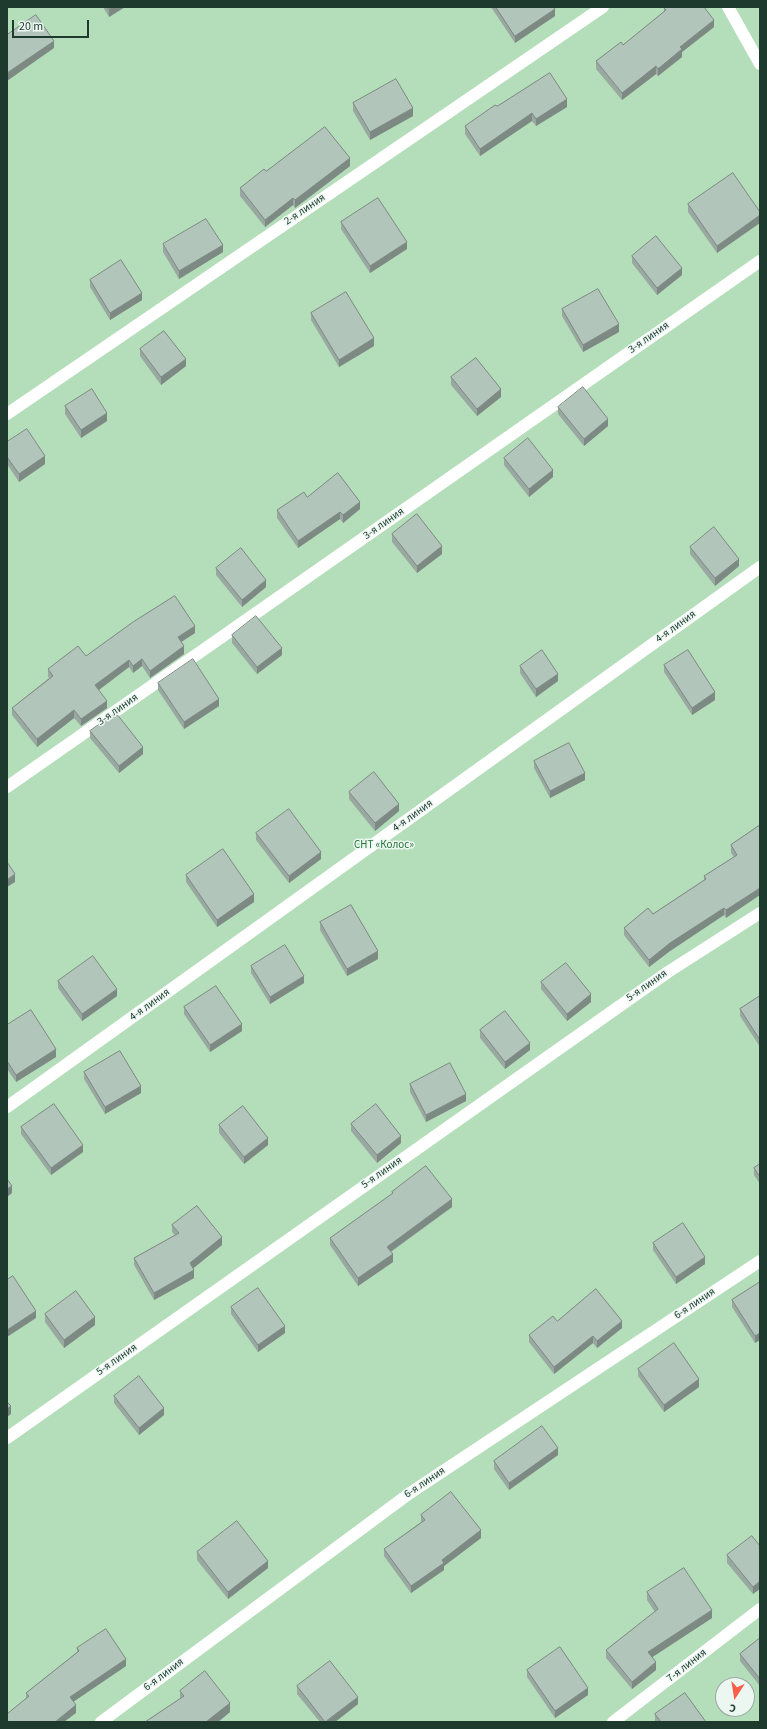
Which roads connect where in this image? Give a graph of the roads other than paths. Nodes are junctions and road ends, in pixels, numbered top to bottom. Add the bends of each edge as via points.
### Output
1 (603, 7) edge
2 (728, 7) edge
3 (590, 10) edge
4 (760, 64) edge
5 (760, 261) edge
6 (7, 414) edge
7 (760, 567) edge
8 (7, 787) edge
9 (760, 913) edge
10 (7, 1107) edge
11 (760, 1260) edge
12 (7, 1438) edge
13 (760, 1609) edge
14 (101, 1722) edge
15 (613, 1722) edge

1 - 3 street, 2-я линия
2 - 4 street
3 - 6 street, 2-я линия
5 - 8 street, 3-я линия
7 - 10 street, 4-я линия
9 - 12 street, 5-я линия via 661,976
11 - 14 street, 6-я линия via 410,1493
13 - 15 street, 7-я линия

